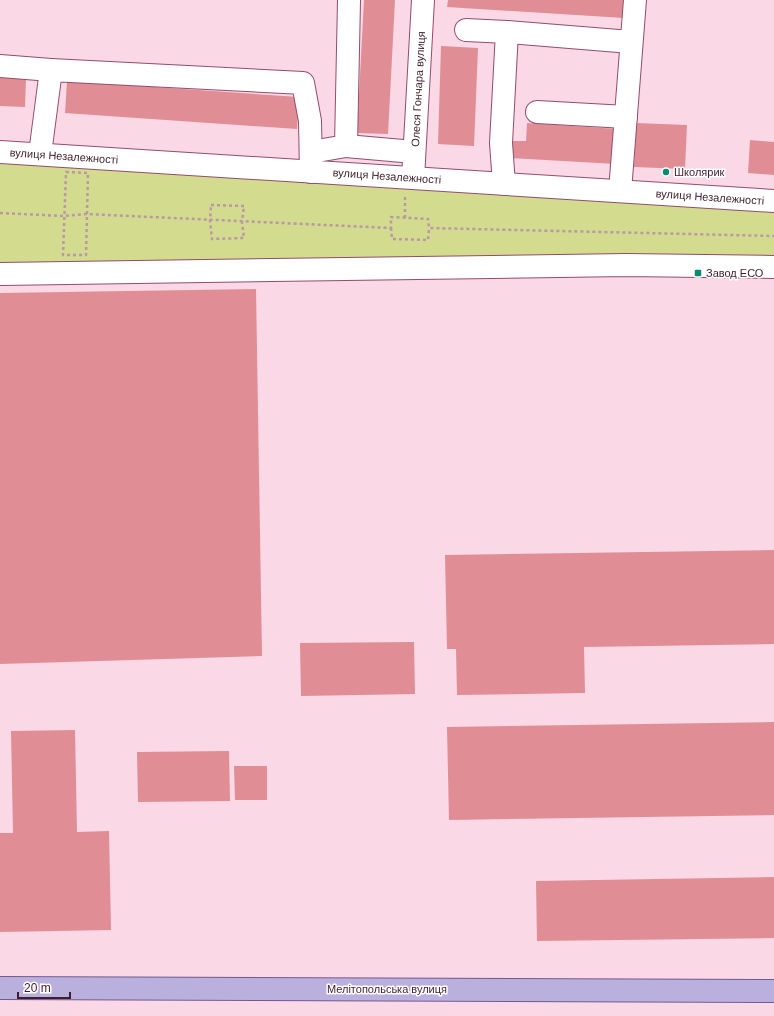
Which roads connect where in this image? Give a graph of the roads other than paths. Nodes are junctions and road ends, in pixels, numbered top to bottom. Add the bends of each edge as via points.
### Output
1 (349, 0) edge
2 (423, 0) edge
3 (635, 0) edge
4 (466, 30) dead end
5 (507, 32) junction
6 (632, 42) junction
7 (0, 66) edge
8 (51, 70) junction
9 (537, 112) dead end
10 (626, 117) junction
11 (346, 146) junction
12 (0, 152) edge
13 (414, 152) junction
14 (40, 154) junction
15 (311, 162) junction
16 (413, 178) junction
17 (504, 184) junction
18 (620, 191) junction
19 (774, 201) edge
20 (774, 266) edge
21 (0, 274) edge
22 (0, 988) edge
23 (774, 990) edge

1 - 11 street
2 - 13 street, Олеся Гончара вулиця
3 - 6 street
4 - 5 street
5 - 6 street
5 - 17 street via 501,143
6 - 10 street
7 - 8 street
8 - 14 street
8 - 15 street via 303,83 310,121
9 - 10 street
10 - 18 street
11 - 13 street
11 - 15 street
12 - 14 street, вулиця Незалежності
13 - 16 street, Олеся Гончара вулиця
14 - 15 street, вулиця Незалежності
15 - 16 street, вулиця Незалежності
16 - 17 street, вулиця Незалежності
17 - 18 street, вулиця Незалежності
18 - 19 street, вулиця Незалежності
20 - 21 street via 626,265
22 - 23 main road, Мелітопольська вулиця

